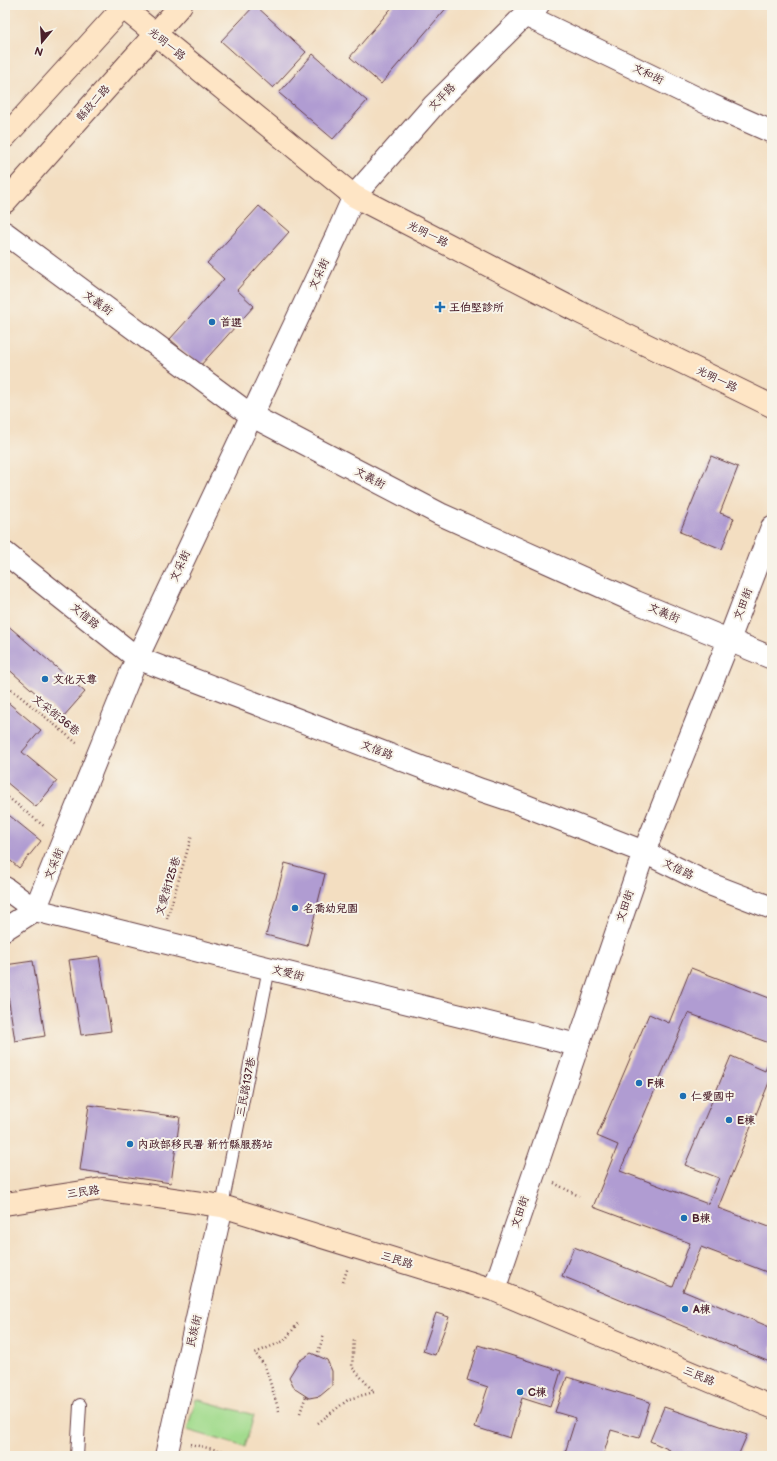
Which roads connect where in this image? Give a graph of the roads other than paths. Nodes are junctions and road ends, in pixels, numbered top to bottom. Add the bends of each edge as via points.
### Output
1 (181, 5) edge
2 (123, 6) edge
3 (531, 10) edge
4 (156, 35) junction
5 (772, 132) edge
6 (5, 137) edge
7 (354, 196) junction
8 (5, 202) edge
9 (5, 233) edge
10 (772, 406) edge
11 (252, 416) junction
12 (772, 527) edge
13 (5, 552) edge
14 (729, 640) junction
15 (137, 658) junction
16 (772, 658) edge
17 (644, 852) junction
18 (5, 888) edge
19 (772, 908) edge
20 (35, 910) junction
21 (5, 929) edge
22 (269, 968) junction
23 (577, 1045) junction
24 (5, 1204) edge
25 (222, 1206) junction
26 (494, 1290) junction
27 (80, 1405) dead end
28 (772, 1407) edge
29 (168, 1448) edge
30 (76, 1456) edge

1 - 4 street, 縣政二路
2 - 4 street, 光明一路
2 - 6 street
3 - 5 street, 文和街 via 711,105
3 - 7 street, 文平路 via 434,105
4 - 7 street, 光明一路
4 - 8 street, 縣政二路
7 - 10 street, 光明一路 via 580,312
7 - 11 street, 文采街
9 - 11 street, 文義街
11 - 14 street, 文義街 via 440,514 636,602
11 - 15 street, 文采街
12 - 14 street, 文田街
13 - 15 street, 文信路
14 - 16 street, 文義街
14 - 17 street, 文田街
15 - 17 street, 文信路
15 - 20 street, 文采街
17 - 19 street, 文信路 via 707,882
17 - 23 street, 文田街
18 - 20 street, 文愛街
20 - 21 street
20 - 22 street, 文愛街
22 - 23 street, 文愛街
22 - 25 lane, 三民路137巷
23 - 26 street, 文田街
24 - 25 street, 三民路 via 102,1189
25 - 26 street, 三民路
25 - 29 street, 民族街
26 - 28 street, 三民路
27 - 30 lane

